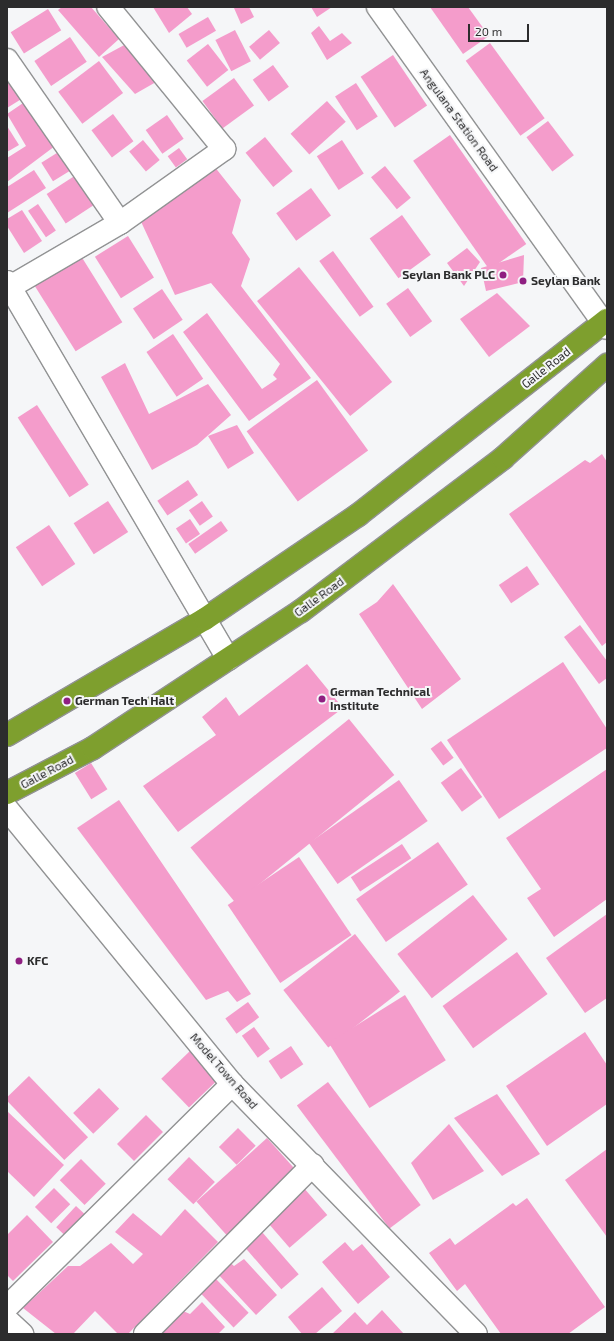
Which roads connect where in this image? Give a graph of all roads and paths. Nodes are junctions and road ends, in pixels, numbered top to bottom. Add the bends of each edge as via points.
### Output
1 (108, 7) edge
2 (378, 7) edge
3 (7, 60) edge
4 (120, 223) junction
5 (8, 284) edge
6 (606, 324) edge
7 (607, 365) edge
8 (206, 618) junction
9 (228, 659) junction
10 (7, 735) edge
11 (7, 793) edge
12 (7, 809) edge
13 (232, 1084) junction
14 (313, 1165) junction
15 (7, 1307) edge
16 (7, 1320) edge
17 (22, 1334) edge
18 (145, 1334) edge
19 (476, 1334) edge

1 - 4 street via 224,149
2 - 6 street, Angulana Station Road
3 - 4 street
4 - 5 street
5 - 8 street
6 - 8 highway, Galle Road via 358,515
7 - 9 highway, Galle Road via 502,458 301,611
8 - 9 street
8 - 10 highway, Galle Road
9 - 11 highway, Galle Road via 93,748
12 - 13 street, Model Town Road
13 - 14 street, Model Town Road
13 - 15 street
14 - 18 street
14 - 19 street, Model Town Road
16 - 17 street

